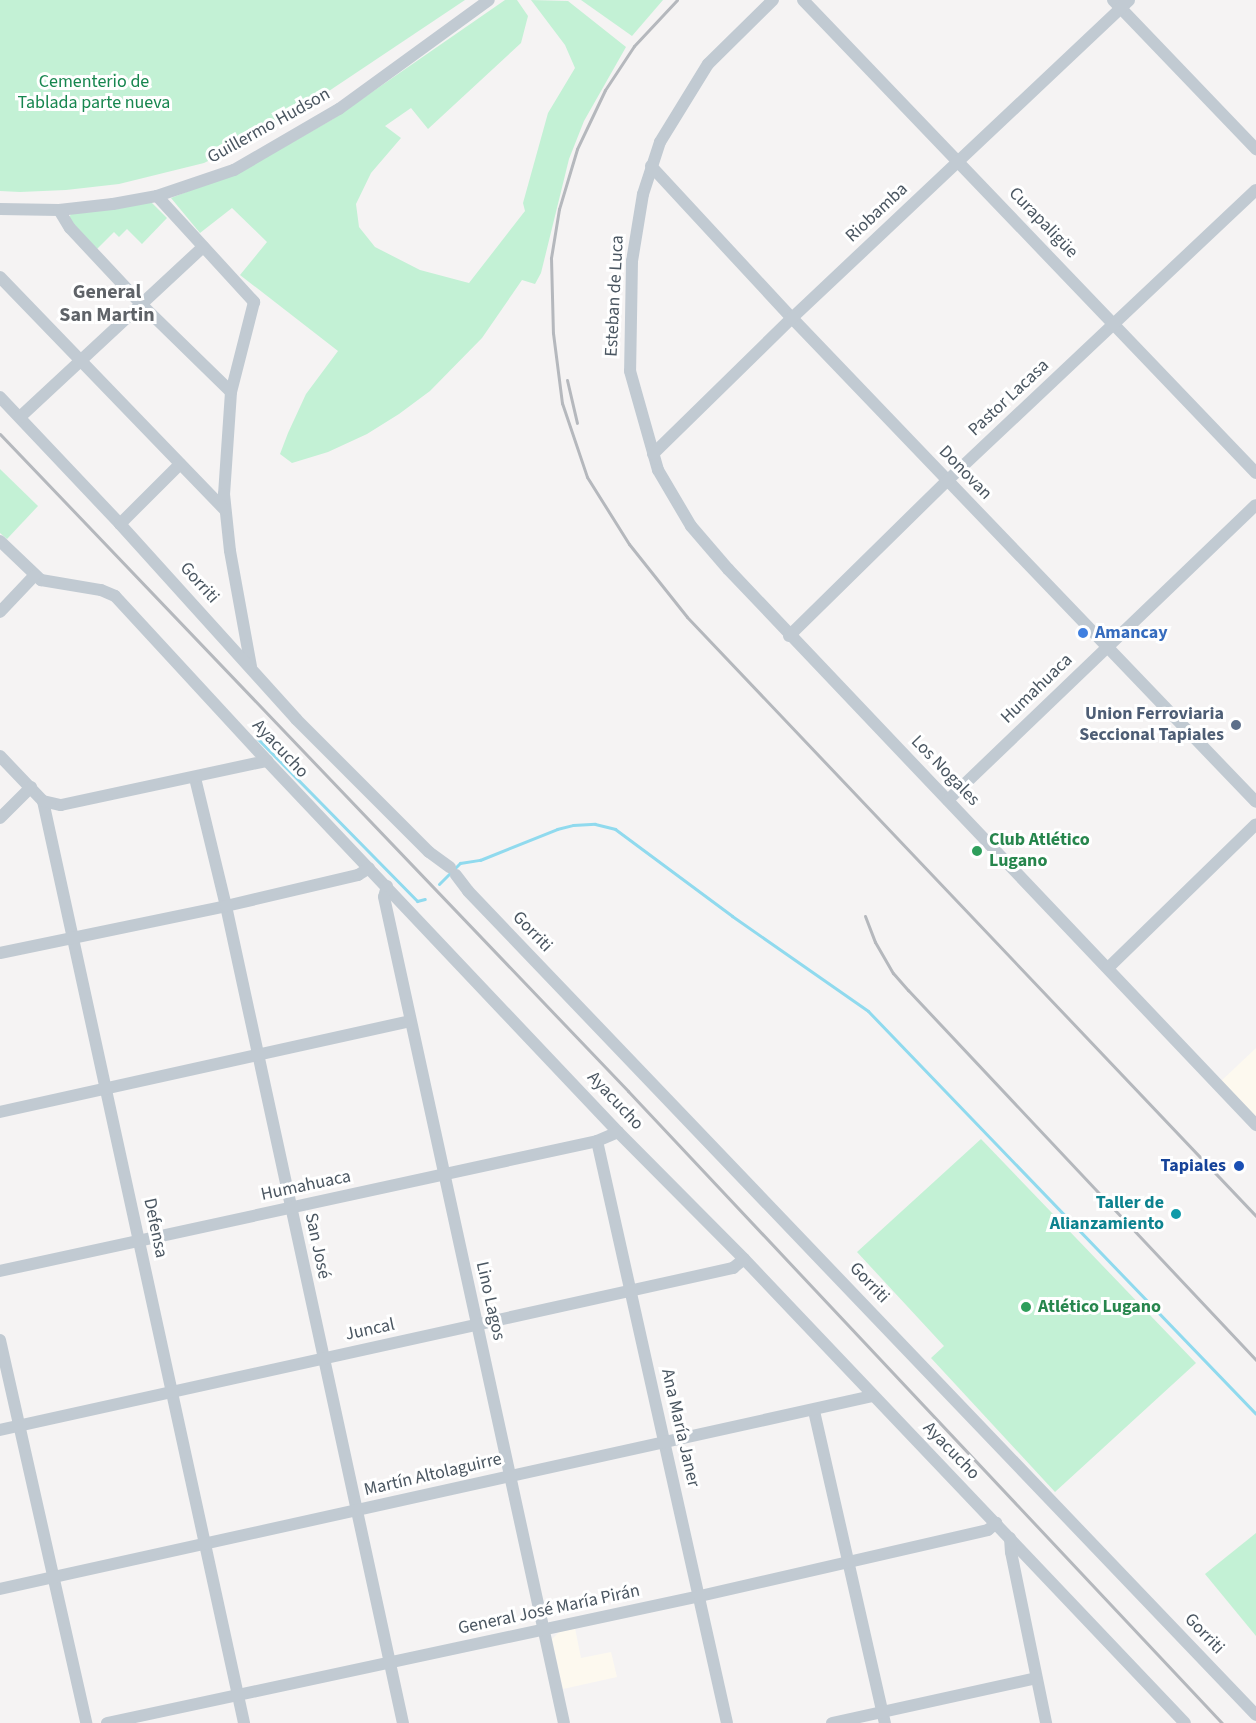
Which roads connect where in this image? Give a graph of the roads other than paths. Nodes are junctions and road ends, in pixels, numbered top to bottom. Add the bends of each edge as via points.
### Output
1 (489, 0) edge
2 (773, 0) edge
3 (803, 0) edge
4 (1120, 3) edge
5 (1256, 149) edge
6 (958, 162) junction
7 (651, 166) junction
8 (1256, 190) edge
9 (157, 196) junction
10 (0, 209) edge
11 (59, 210) junction
12 (203, 247) junction
13 (0, 277) edge
14 (142, 305) junction
15 (792, 318) junction
16 (1115, 323) junction
17 (81, 361) junction
18 (231, 392) junction
19 (0, 397) edge
20 (20, 417) junction
21 (653, 454) junction
22 (180, 464) junction
23 (1256, 473) edge
24 (948, 480) junction
25 (1256, 505) edge
26 (225, 510) junction
27 (120, 524) junction
28 (0, 541) edge
29 (34, 576) junction
30 (0, 612) edge
31 (789, 636) junction
32 (1106, 647) junction
33 (251, 667) junction
34 (0, 756) edge
35 (267, 761) junction
36 (195, 778) junction
37 (31, 787) junction
38 (948, 800) junction
39 (43, 801) junction
40 (1256, 802) edge
41 (0, 818) edge
42 (1256, 824) edge
43 (369, 868) junction
44 (387, 886) junction
45 (226, 906) junction
46 (74, 937) junction
47 (0, 953) edge
48 (1108, 968) junction
49 (410, 1021) junction
50 (259, 1056) junction
51 (107, 1088) junction
52 (0, 1112) edge
53 (1256, 1125) edge
54 (618, 1132) junction
55 (597, 1141) junction
56 (444, 1175) junction
57 (291, 1208) junction
58 (139, 1241) junction
59 (744, 1259) junction
60 (0, 1271) edge
61 (630, 1291) junction
62 (478, 1326) junction
63 (0, 1340) edge
64 (322, 1358) junction
65 (172, 1392) junction
66 (873, 1396) junction
67 (814, 1411) junction
68 (20, 1426) junction
69 (0, 1430) edge
70 (666, 1443) junction
71 (511, 1476) junction
72 (355, 1511) junction
73 (996, 1523) junction
74 (1010, 1538) junction
75 (206, 1543) junction
76 (849, 1561) junction
77 (54, 1577) junction
78 (0, 1589) edge
79 (700, 1596) junction
80 (543, 1630) junction
81 (389, 1663) junction
82 (1036, 1678) junction
83 (237, 1694) junction
84 (1256, 1715) edge
85 (884, 1717) edge
86 (86, 1723) edge
87 (107, 1723) edge
88 (244, 1723) edge
89 (403, 1723) edge
90 (564, 1723) edge
91 (727, 1723) edge
92 (832, 1723) edge
93 (1046, 1723) edge
94 (1185, 1723) edge

1 - 9 street, Guillermo Hudson via 339,109 274,149 234,170
2 - 7 street, Esteban de Luca via 708,64 660,142
3 - 6 street, Curapaligüe
4 - 5 street
4 - 6 street, Riobamba
6 - 15 street, Riobamba
6 - 16 street, Curapaligüe
7 - 15 street, Donovan
7 - 21 street, Esteban de Luca via 632,261 630,358 632,381
8 - 16 street, Pastor Lacasa
9 - 11 street, Guillermo Hudson
9 - 12 street
10 - 11 street, Guillermo Hudson
11 - 14 street via 70,228
12 - 14 street
12 - 18 street via 252,297 254,308
13 - 17 street
14 - 17 street
14 - 18 street
15 - 21 street, Riobamba
15 - 24 street, Donovan
16 - 23 street, Curapaligüe
16 - 24 street, Pastor Lacasa
17 - 20 street
17 - 22 street
18 - 26 street
19 - 20 street, Gorriti
20 - 27 street, Gorriti
21 - 31 street, Los Nogales via 691,526
22 - 26 street
22 - 27 street
24 - 31 street, Pastor Lacasa
24 - 32 street, Donovan
25 - 32 street, Humahuaca
26 - 33 street
27 - 33 street, Gorriti
28 - 29 street
29 - 30 street
29 - 35 street, Ayacucho via 101,590 115,597
31 - 38 street, Los Nogales
32 - 38 street, Humahuaca
32 - 40 street, Donovan
33 - 84 street, Gorriti via 296,719 429,852 453,871
34 - 37 street, Defensa
35 - 36 street
35 - 43 street, Ayacucho
36 - 39 street via 61,805
36 - 45 street, San José
37 - 39 street, Defensa
37 - 41 street
38 - 48 street, Los Nogales
39 - 46 street, Defensa
42 - 48 street
43 - 44 street, Ayacucho
43 - 45 street via 358,875
44 - 49 street, Lino Lagos via 384,897
44 - 54 street, Ayacucho
45 - 46 street
45 - 50 street, San José
46 - 47 street
46 - 51 street, Defensa
48 - 53 street, Los Nogales
49 - 50 street
49 - 56 street, Lino Lagos
50 - 51 street
50 - 57 street, San José
51 - 52 street
51 - 58 street, Defensa
54 - 55 street, Humahuaca
54 - 59 street, Ayacucho
55 - 56 street, Humahuaca
55 - 61 street, Ana María Janer
56 - 57 street, Humahuaca
56 - 62 street, Lino Lagos
57 - 58 street, Humahuaca
57 - 64 street, San José
58 - 60 street, Humahuaca
58 - 65 street, Defensa
59 - 61 street, Juncal via 733,1268
59 - 66 street, Ayacucho
61 - 62 street, Juncal
61 - 70 street, Ana María Janer
62 - 64 street, Juncal
62 - 71 street, Lino Lagos
63 - 68 street
64 - 65 street, Juncal
64 - 72 street, San José
65 - 68 street, Juncal
65 - 75 street, Defensa
66 - 67 street, Martín Altolaguirre
66 - 73 street, Ayacucho
67 - 70 street, Martín Altolaguirre
67 - 76 street
68 - 69 street, Juncal
68 - 77 street
70 - 71 street, Martín Altolaguirre
70 - 79 street, Ana María Janer
71 - 72 street, Martín Altolaguirre
71 - 80 street, Lino Lagos
72 - 75 street, Martín Altolaguirre
72 - 81 street, San José
73 - 74 street, Ayacucho
73 - 76 street, General José María Pirán via 988,1530
74 - 82 street
74 - 94 street, Ayacucho
75 - 77 street, Martín Altolaguirre
75 - 83 street, Defensa
76 - 79 street, General José María Pirán
76 - 85 street
77 - 78 street, Martín Altolaguirre
77 - 86 street
79 - 80 street, General José María Pirán
79 - 91 street, Ana María Janer
80 - 81 street, General José María Pirán
80 - 90 street, Lino Lagos
81 - 83 street, General José María Pirán
81 - 89 street, San José
82 - 85 street
82 - 93 street
83 - 87 street, General José María Pirán
83 - 88 street, Defensa
85 - 92 street

